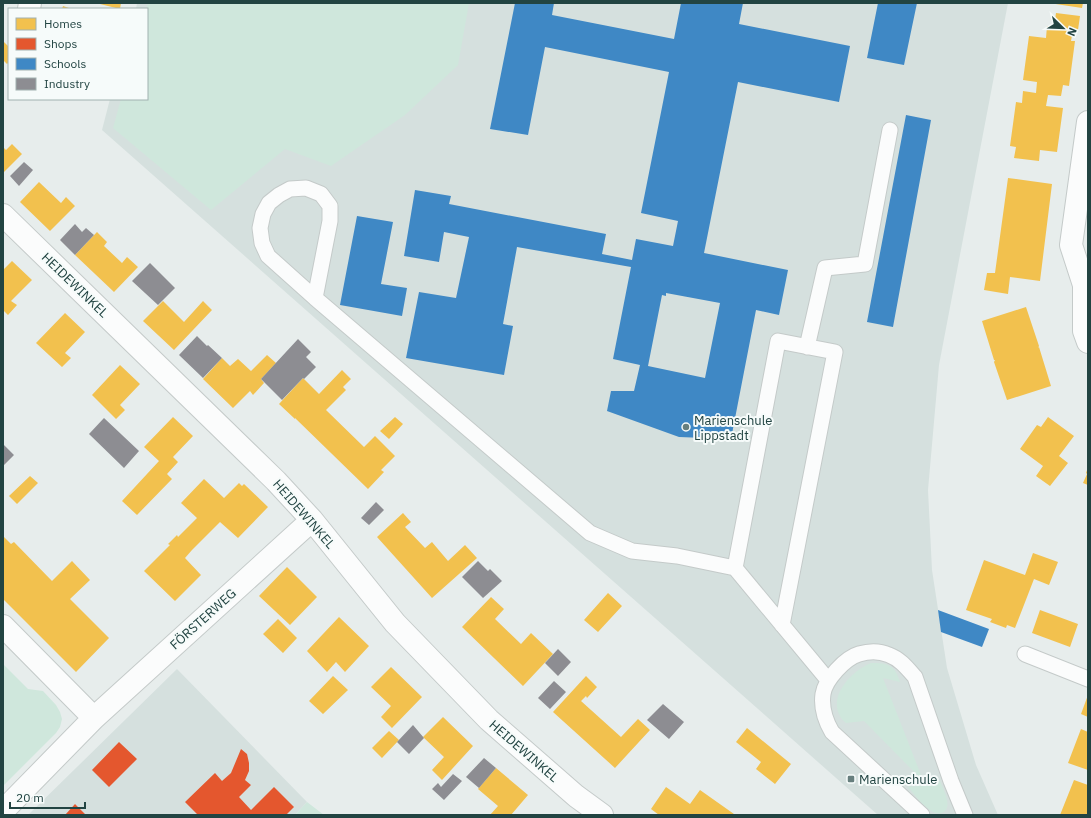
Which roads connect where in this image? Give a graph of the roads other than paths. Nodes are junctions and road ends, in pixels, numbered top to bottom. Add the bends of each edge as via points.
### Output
1 (1088, 122) edge
2 (890, 130) dead end
3 (3, 215) edge
4 (315, 298) junction
5 (1088, 342) edge
6 (807, 347) junction
7 (312, 520) junction
8 (735, 568) junction
9 (782, 624) junction
10 (3, 626) edge
11 (1025, 654) dead end
12 (1088, 679) edge
13 (828, 680) junction
14 (94, 718) junction
15 (3, 811) edge
16 (602, 815) edge
17 (922, 815) edge
18 (965, 815) edge

1 - 5 street via 1071,245 1084,286 1084,331
2 - 6 lane via 865,264 825,268
3 - 7 street, HEIDEWINKEL via 276,481
4 - 4 lane via 268,256 262,243 260,228 263,214 269,203 290,189 306,188 321,194 330,206 330,221
4 - 8 lane via 590,532 632,551 677,556
6 - 8 lane via 778,341
6 - 9 lane via 834,352
7 - 14 street, FÖRSTERWEG
7 - 16 street, HEIDEWINKEL via 395,623 489,720 576,796
8 - 9 lane
9 - 13 lane
10 - 14 street
11 - 12 lane
13 - 17 lane via 823,708 832,732
13 - 18 lane via 841,666 858,654 874,652 889,655 903,664 915,677
14 - 15 street, FÖRSTERWEG

